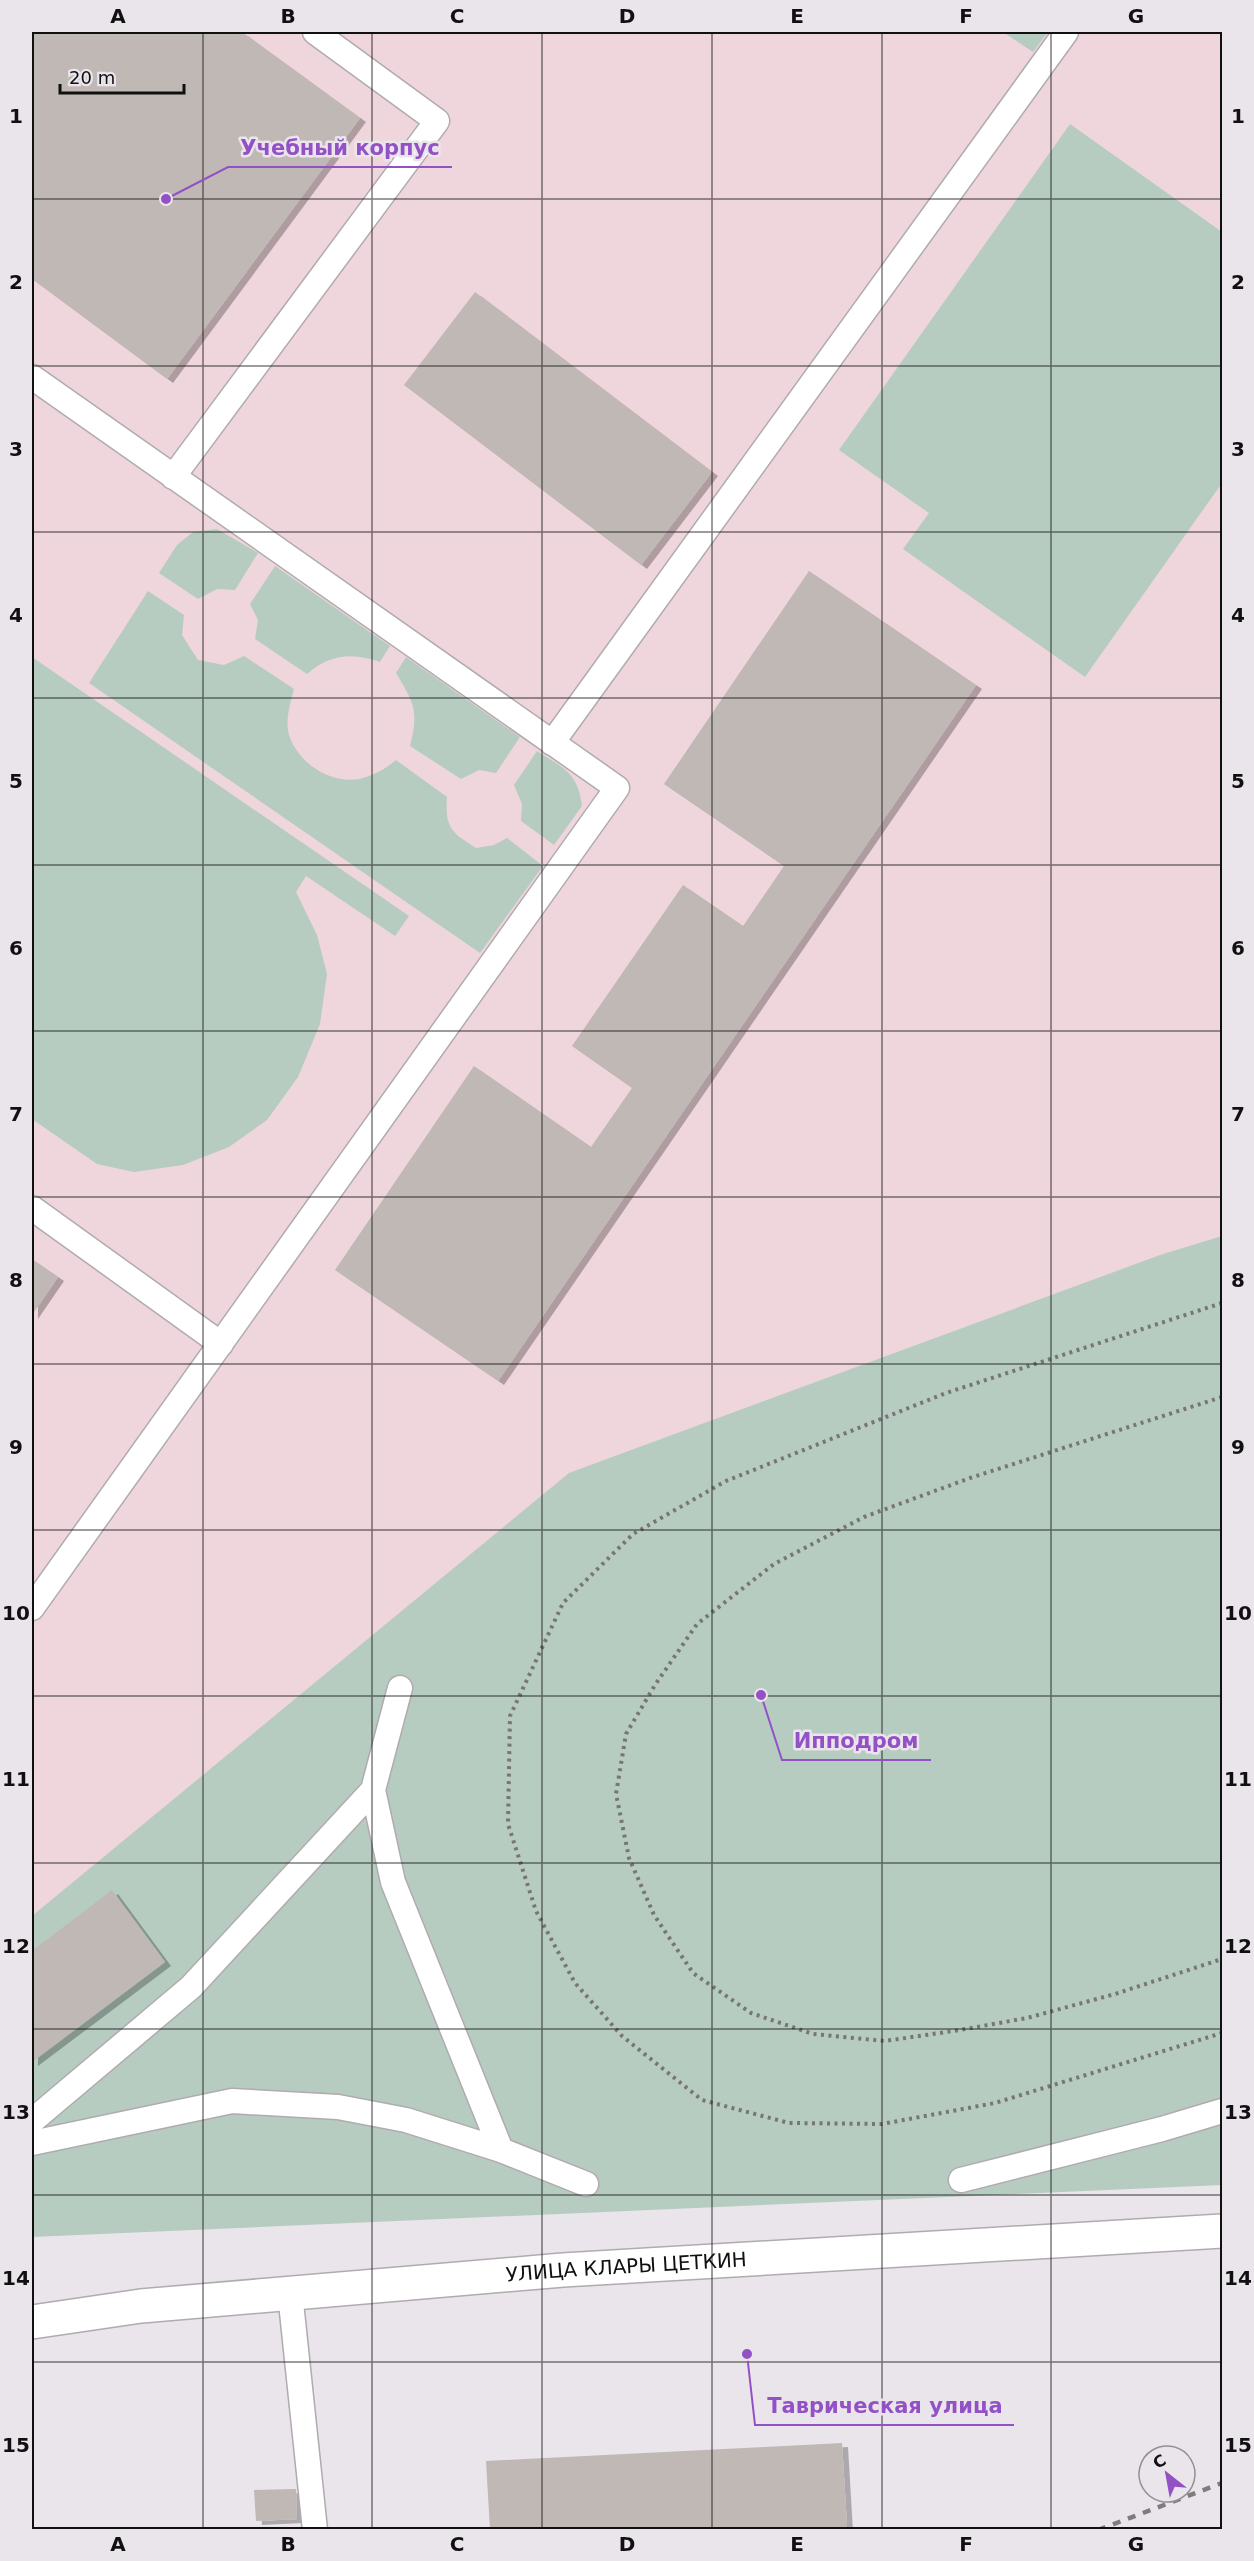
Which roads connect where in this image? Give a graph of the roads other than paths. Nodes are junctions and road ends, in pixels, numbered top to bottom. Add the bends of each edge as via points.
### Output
1 (315, 32) edge
2 (1066, 32) edge
3 (32, 377) edge
4 (173, 477) junction
5 (552, 743) junction
6 (32, 1208) edge
7 (221, 1344) junction
8 (32, 1608) edge
9 (400, 1688) dead end
10 (373, 1790) junction
11 (1222, 2111) edge
12 (32, 2121) edge
13 (32, 2143) edge
14 (501, 2150) junction
15 (962, 2180) dead end
16 (586, 2184) dead end
17 (1222, 2231) edge
18 (290, 2293) junction
19 (33, 2318) edge
20 (315, 2529) edge

1 - 4 lane via 436,121
2 - 5 lane
3 - 4 lane
4 - 5 lane
5 - 7 lane via 617,788
6 - 7 lane
7 - 8 lane
9 - 10 lane
10 - 12 lane via 191,1987
10 - 14 lane via 393,1882
11 - 15 lane
13 - 14 lane via 232,2101 338,2107 406,2120
14 - 16 lane
17 - 18 street, УЛИЦА КЛАРЫ ЦЕТКИН via 562,2270
18 - 19 street, УЛИЦА КЛАРЫ ЦЕТКИН
18 - 20 lane

